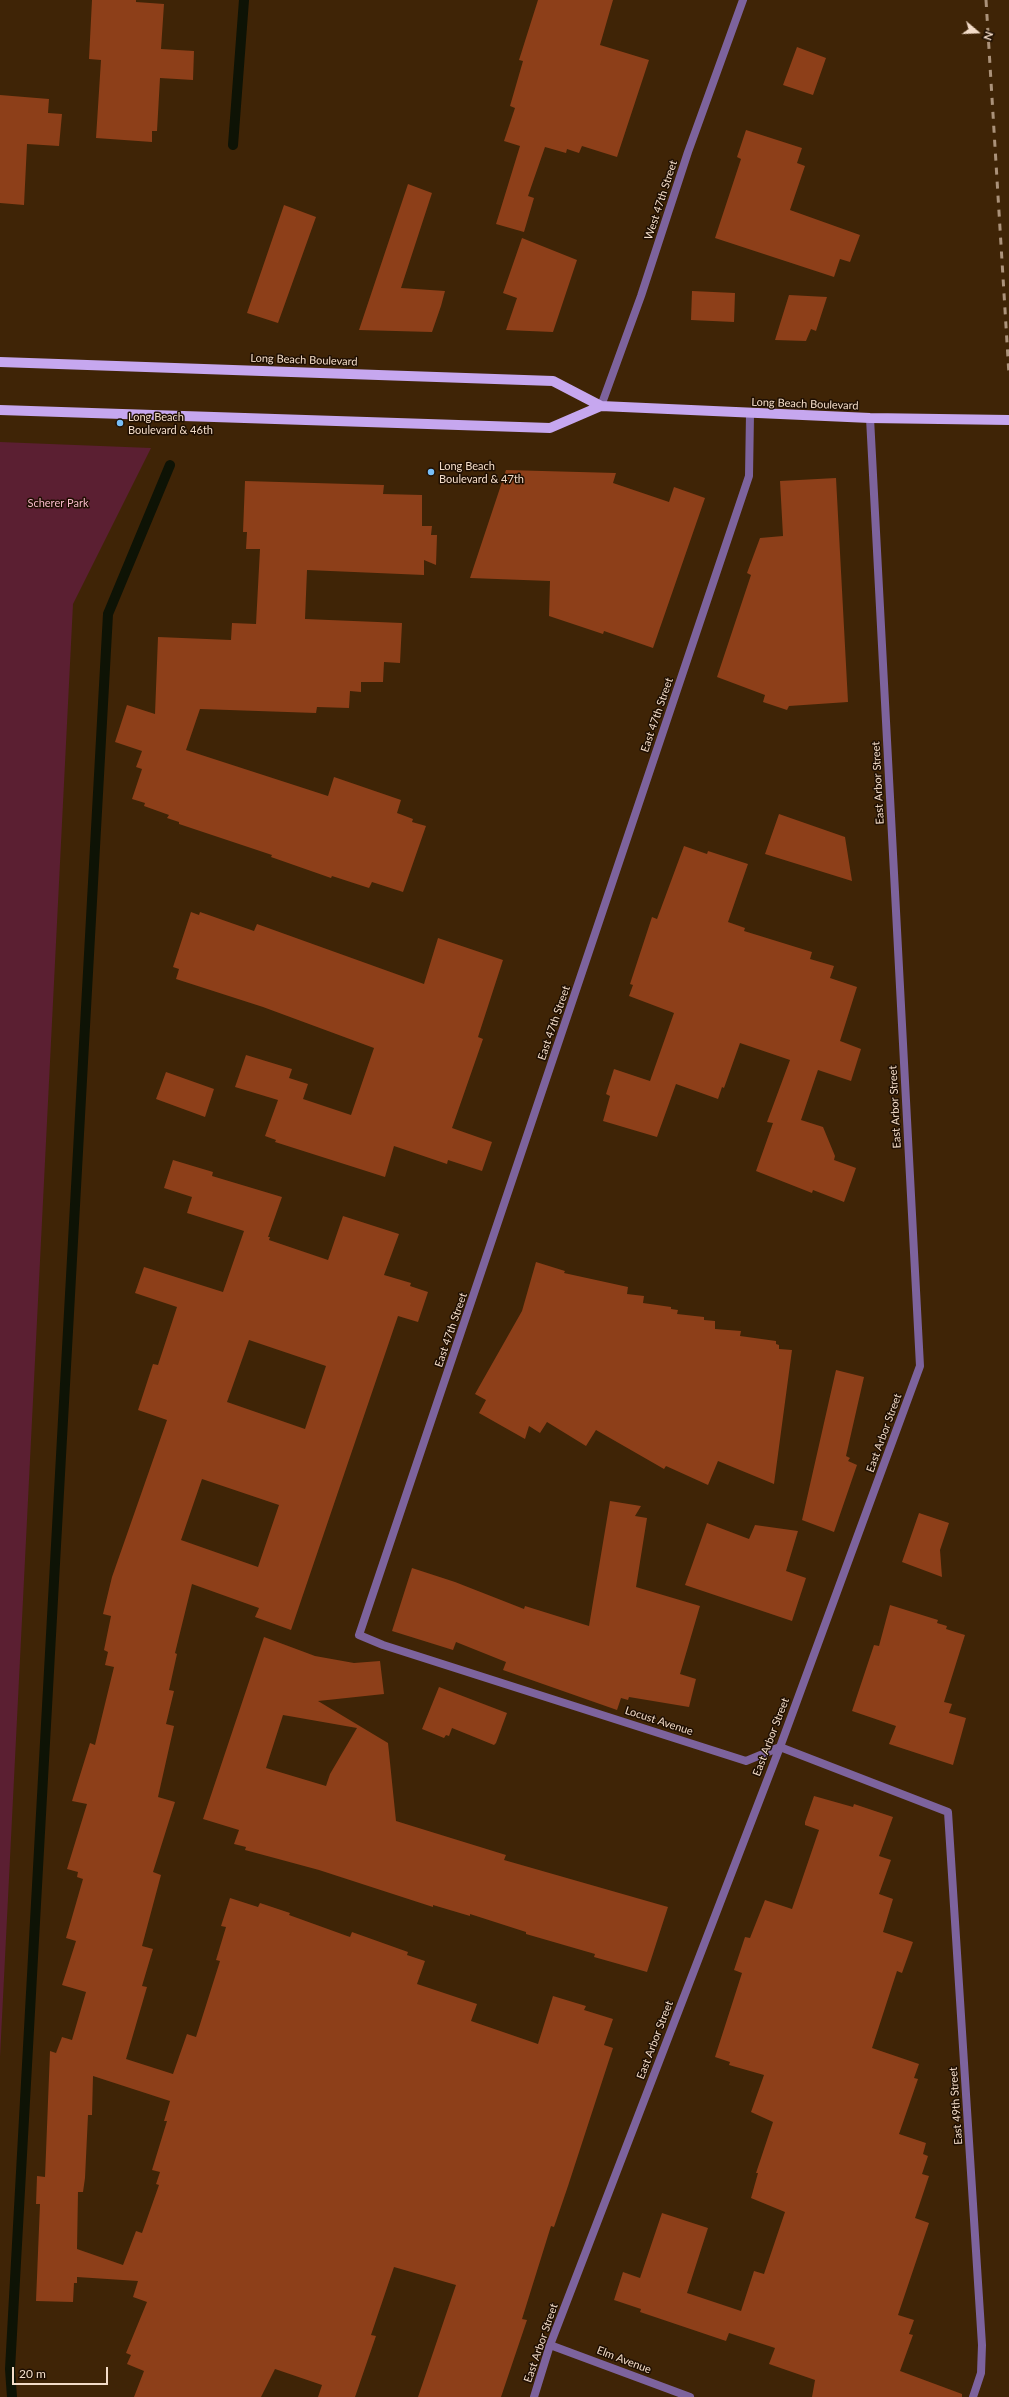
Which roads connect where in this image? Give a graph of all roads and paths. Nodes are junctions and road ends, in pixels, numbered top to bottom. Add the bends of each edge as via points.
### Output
1 (743, 0) edge
2 (0, 362) edge
3 (601, 406) junction
4 (0, 410) edge
5 (750, 414) junction
6 (870, 418) junction
7 (1009, 420) edge
8 (359, 1635) joint
9 (780, 1747) junction
10 (550, 2344) junction
11 (534, 2397) edge
12 (690, 2397) edge
13 (973, 2397) edge

1 - 3 street, West 47th Street via 688,152 639,304
2 - 3 main road, Long Beach Boulevard via 553,381
3 - 4 main road, Long Beach Boulevard via 550,428
3 - 5 main road, Long Beach Boulevard
5 - 6 main road, Long Beach Boulevard
5 - 8 street, East 47th Street via 749,476
6 - 7 main road, Long Beach Boulevard
6 - 9 street, East Arbor Street via 920,1366
8 - 9 street, Locust Avenue via 383,1645 746,1761
9 - 10 street, East Arbor Street
9 - 13 street, East 49th Street via 948,1812 982,2345 981,2373
10 - 11 street, East Arbor Street
10 - 12 street, Elm Avenue

